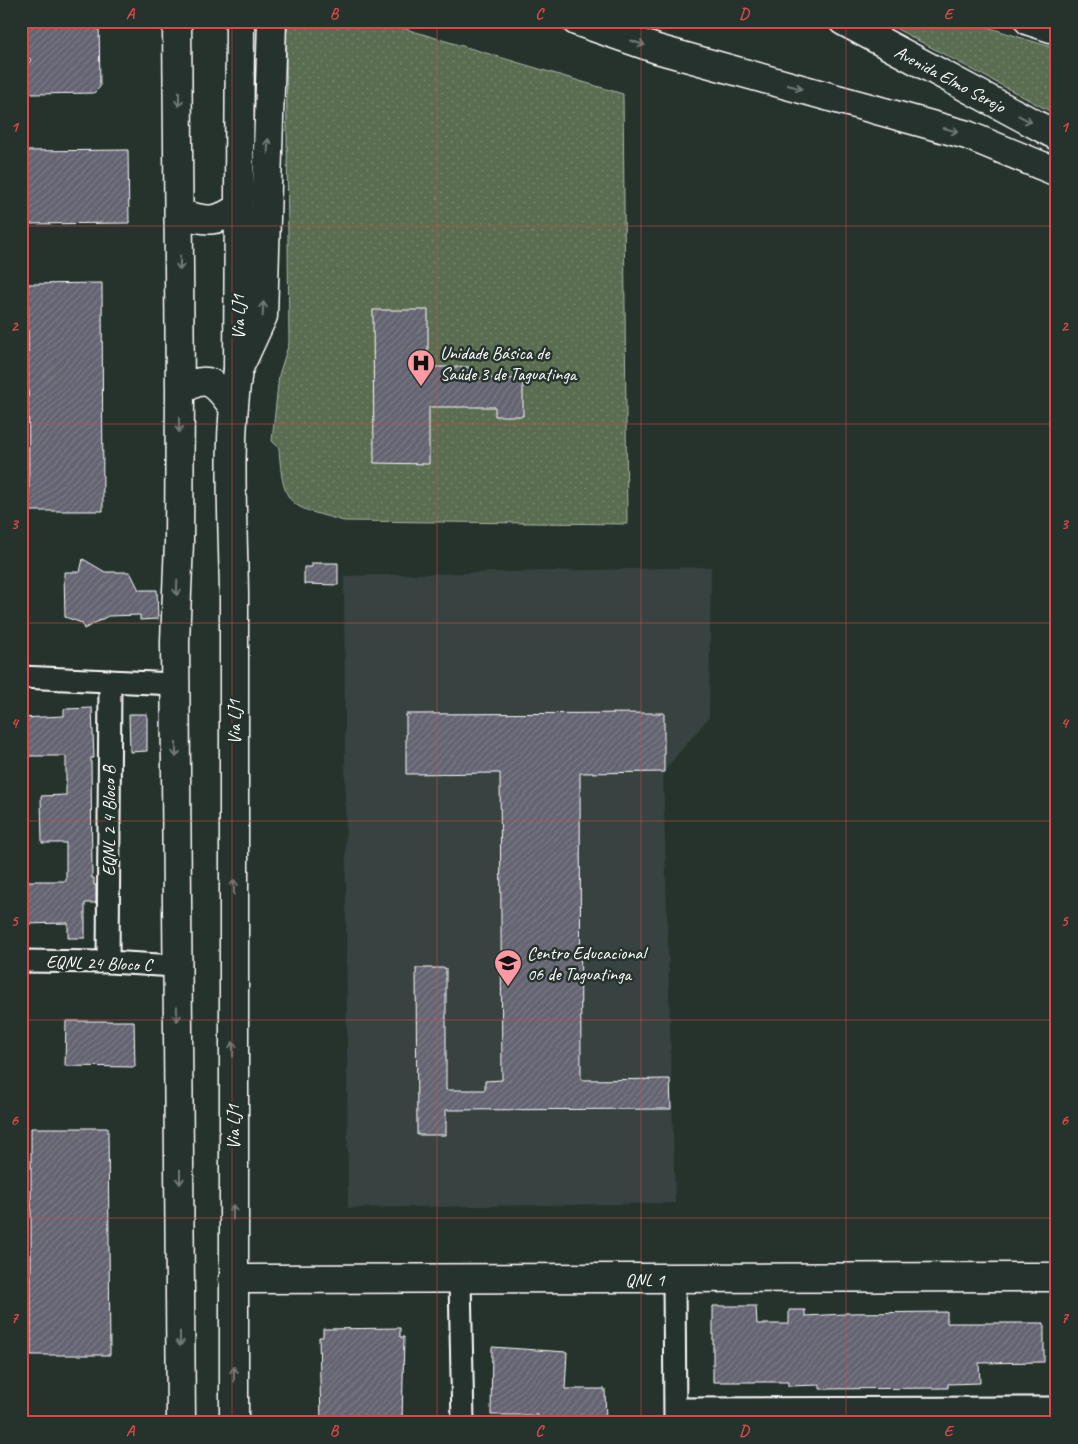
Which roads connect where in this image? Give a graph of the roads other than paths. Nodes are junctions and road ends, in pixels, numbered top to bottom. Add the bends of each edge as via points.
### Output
1 (177, 21) edge
2 (240, 21) edge
3 (272, 21) edge
4 (576, 21) edge
5 (843, 21) edge
6 (1029, 21) edge
7 (1057, 30) edge
8 (1057, 136) edge
9 (1057, 172) edge
10 (239, 207) junction
11 (180, 214) junction
12 (238, 370) junction
13 (180, 392) junction
14 (233, 407) junction
15 (21, 678) edge
16 (110, 681) junction
17 (175, 684) junction
18 (21, 961) edge
19 (108, 962) junction
20 (176, 966) junction
21 (1057, 1277) edge
22 (233, 1279) junction
23 (460, 1280) junction
24 (674, 1280) junction
25 (1057, 1408) edge
26 (675, 1416) edge
27 (181, 1423) edge
28 (234, 1423) edge
29 (463, 1423) edge

1 -> 11 main road
2 - 10 main road, Via LJ1
12 -> 3 main road via 263,316
4 -> 9 main road via 657,49 967,134
5 -> 8 main road, Avenida Elmo Serejo
6 - 7 main road
10 - 11 main road via 212,221
10 - 12 main road, Via LJ1
11 -> 13 main road
12 - 14 main road, Via LJ1
13 - 14 main road via 193,383 212,383
13 -> 17 main road
22 -> 14 main road, Via LJ1
15 - 16 street
16 - 17 street
16 - 19 street, EQNL 2 4 Bloco B
17 -> 20 main road
18 - 19 street, EQNL 24 Bloco C
19 - 20 street, EQNL 24 Bloco C
20 -> 27 main road
21 - 24 main road, QNL 1
22 - 23 main road, QNL 1
28 -> 22 main road, Via LJ1
23 - 24 main road, QNL 1
23 - 29 street
24 - 26 street
25 - 26 street

